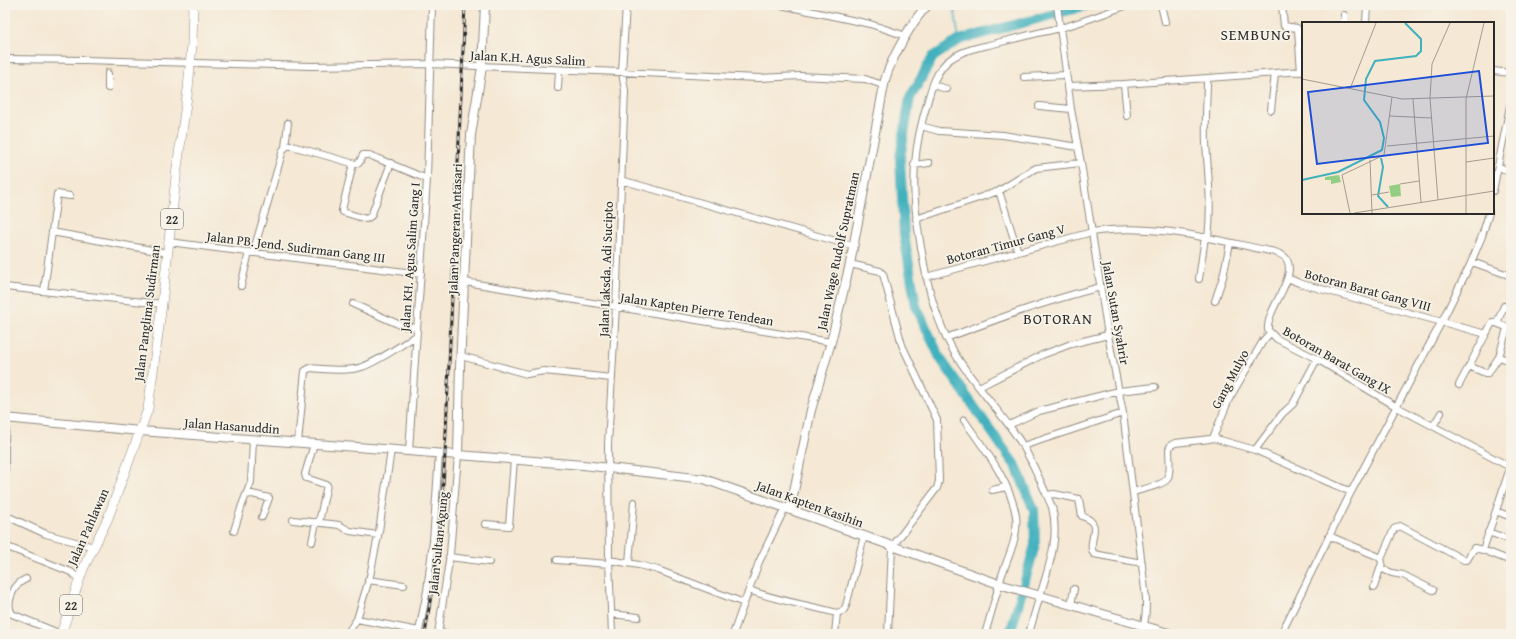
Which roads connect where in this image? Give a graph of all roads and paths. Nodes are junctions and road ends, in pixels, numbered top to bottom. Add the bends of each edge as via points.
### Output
1 (193, 5) edge
2 (432, 5) edge
3 (485, 5) edge
4 (626, 5) edge
5 (781, 5) edge
6 (928, 5) edge
7 (1057, 5) edge
8 (1128, 5) edge
9 (1161, 5) edge
10 (1282, 5) edge
11 (1367, 5) edge
12 (788, 6) edge
13 (1344, 15) dead end
14 (1165, 22) dead end
15 (1344, 22) edge
16 (1366, 22) edge
17 (1059, 27) junction
18 (906, 36) junction
19 (5, 59) edge
20 (190, 64) junction
21 (430, 64) junction
22 (482, 67) junction
23 (559, 70) junction
24 (1494, 71) edge
25 (622, 72) junction
26 (1302, 72) edge
27 (1274, 73) junction
28 (1511, 73) edge
29 (108, 74) tunnel mouth
30 (1066, 75) junction
31 (1024, 77) dead end
32 (1207, 78) junction
33 (1124, 84) junction
34 (933, 85) junction
35 (1067, 86) junction
36 (108, 88) dead end
37 (558, 88) dead end
38 (884, 88) junction
39 (947, 89) dead end
40 (1511, 101) edge
41 (1039, 106) dead end
42 (1071, 109) junction
43 (1272, 110) dead end
44 (1127, 116) dead end
45 (288, 122) dead end
46 (921, 126) junction
47 (285, 147) junction
48 (1078, 147) junction
49 (1496, 158) edge
50 (391, 163) junction
51 (929, 163) dead end
52 (1081, 163) junction
53 (353, 164) junction
54 (914, 165) junction
55 (1498, 166) junction
56 (1511, 173) edge
57 (427, 179) junction
58 (621, 180) junction
59 (1494, 187) edge
60 (999, 191) junction
61 (70, 196) dead end
62 (1489, 214) edge
63 (916, 219) junction
64 (52, 232) junction
65 (1092, 232) junction
66 (1207, 238) junction
67 (169, 242) junction
68 (1230, 243) junction
69 (853, 246) junction
70 (1018, 252) junction
71 (168, 253) junction
72 (251, 253) junction
73 (1472, 262) junction
74 (850, 264) junction
75 (421, 274) junction
76 (1511, 276) edge
77 (926, 277) junction
78 (1288, 278) junction
79 (1200, 279) dead end
80 (465, 282) junction
81 (241, 286) dead end
82 (1101, 286) junction
83 (5, 287) edge
84 (44, 291) junction
85 (1215, 301) dead end
86 (162, 304) junction
87 (353, 304) dead end
88 (616, 306) junction
89 (1504, 306) dead end
90 (1442, 321) junction
91 (1497, 324) junction
92 (416, 328) junction
93 (1509, 329) edge
94 (1269, 331) junction
95 (1486, 334) junction
96 (1108, 335) junction
97 (416, 336) junction
98 (946, 338) junction
99 (831, 342) junction
100 (461, 356) junction
101 (1499, 357) junction
102 (1317, 359) junction
103 (1511, 361) edge
104 (1469, 366) junction
105 (612, 378) junction
106 (1459, 385) dead end
107 (979, 387) junction
108 (1155, 387) dead end
109 (1119, 391) junction
110 (1397, 407) junction
111 (1123, 413) junction
112 (1441, 413) dead end
113 (5, 418) edge
114 (964, 420) dead end
115 (1009, 425) junction
116 (1433, 426) junction
117 (140, 431) junction
118 (1213, 438) junction
119 (253, 439) junction
120 (5, 440) edge
121 (298, 442) junction
122 (314, 444) junction
123 (1023, 446) junction
124 (5, 447) edge
125 (391, 450) junction
126 (1255, 450) junction
127 (409, 451) junction
128 (439, 454) junction
129 (458, 455) junction
130 (514, 459) junction
131 (1511, 466) edge
132 (608, 468) junction
133 (5, 470) edge
134 (1006, 487) junction
135 (1503, 489) junction
136 (992, 490) dead end
137 (1133, 492) junction
138 (1351, 492) junction
139 (1511, 492) edge
140 (246, 495) junction
141 (1047, 496) junction
142 (930, 497) junction
143 (936, 500) dead end
144 (634, 502) dead end
145 (788, 509) junction
146 (1496, 511) junction
147 (5, 516) edge
148 (1511, 516) edge
149 (262, 517) dead end
150 (293, 520) dead end
151 (318, 522) junction
152 (485, 524) dead end
153 (234, 531) dead end
154 (1488, 532) junction
155 (378, 535) junction
156 (864, 536) junction
157 (1329, 536) junction
158 (1511, 540) edge
159 (312, 542) dead end
160 (5, 546) edge
161 (94, 547) junction
162 (892, 547) junction
163 (1483, 550) junction
164 (449, 557) junction
165 (1381, 559) junction
166 (557, 560) dead end
167 (1511, 561) edge
168 (489, 562) dead end
169 (609, 562) junction
170 (629, 563) junction
171 (1142, 563) junction
172 (1380, 568) junction
173 (81, 575) junction
174 (26, 579) dead end
175 (368, 580) junction
176 (404, 585) dead end
177 (1000, 585) junction
178 (1374, 587) dead end
179 (1074, 589) dead end
180 (749, 590) junction
181 (1433, 590) dead end
182 (1037, 596) junction
183 (744, 602) junction
184 (1070, 605) junction
185 (837, 613) junction
186 (611, 614) junction
187 (638, 617) dead end
188 (357, 619) junction
189 (1145, 625) junction
190 (438, 633) edge
191 (61, 634) edge
192 (347, 634) edge
193 (450, 634) edge
194 (612, 634) edge
195 (733, 634) edge
196 (835, 634) edge
197 (888, 634) edge
198 (895, 634) edge
199 (985, 634) edge
200 (1029, 634) edge
201 (1141, 634) edge
202 (1172, 634) edge
203 (1281, 634) edge

1 - 20 highway, Jalan Panglima Sudirman / 22
2 - 21 street, Jalan KH. Agus Salim Gang I
3 - 22 main road, Jalan Pangeran Antasari
4 - 25 street, Jalan Laksda. Adi Sucipto
5 - 12 street
6 - 18 main road, Jalan Wage Rudolf Supratman
7 - 17 street, Jalan Sutan Syahrir
8 - 17 street
9 - 14 street
10 - 26 street via 1284,26 1298,30
11 - 16 street
12 - 18 street via 870,24
13 - 15 street
17 - 30 street, Jalan Sutan Syahrir
17 - 34 street via 958,54 942,66
18 - 38 main road, Jalan Wage Rudolf Supratman via 890,66
19 - 20 street, Jalan K.H. Agus Salim
20 - 21 street, Jalan K.H. Agus Salim
20 - 67 highway, Jalan Panglima Sudirman / 22
21 - 22 street, Jalan K.H. Agus Salim
21 - 57 street, Jalan KH. Agus Salim Gang I
22 - 23 street, Jalan K.H. Agus Salim
22 - 80 main road, Jalan Pangeran Antasari via 471,135
23 - 25 street, Jalan K.H. Agus Salim
23 - 37 street
24 - 28 street
25 - 38 street, Jalan K.H. Agus Salim via 752,78 800,76 865,79
25 - 58 street, Jalan Laksda. Adi Sucipto via 625,92
26 - 27 street
27 - 32 street
27 - 43 street
29 - 36 street
30 - 31 street
30 - 35 street, Jalan Sutan Syahrir
32 - 33 street
32 - 66 street via 1206,142 1210,212
33 - 35 street
33 - 44 street
34 - 39 street
34 - 46 street
35 - 42 street, Jalan Sutan Syahrir
38 - 69 main road, Jalan Wage Rudolf Supratman
40 - 49 street
41 - 42 street
42 - 48 street, Jalan Sutan Syahrir
45 - 47 street
46 - 48 street via 939,131 1003,136
46 - 54 street
47 - 53 street via 292,146
47 - 72 street
48 - 52 street, Jalan Sutan Syahrir
49 - 55 street
50 - 53 street via 366,154 357,164
50 - 53 street via 371,216 366,219 342,210
50 - 57 street
51 - 54 street
52 - 60 street via 1036,168
52 - 65 street, Jalan Sutan Syahrir
54 - 63 street
55 - 56 street
55 - 59 street
57 - 75 street, Jalan KH. Agus Salim Gang I
58 - 69 street
58 - 88 street, Jalan Laksda. Adi Sucipto
60 - 63 street
60 - 70 street
61 - 64 street via 57,194
62 - 73 street
63 - 77 street
64 - 71 street
64 - 84 street
65 - 66 street, Botoran Timur Gang V via 1107,229 1145,230
65 - 70 street, Botoran Timur Gang V
65 - 82 street, Jalan Sutan Syahrir
66 - 68 street, Botoran Timur Gang V
66 - 79 street
67 - 71 highway, Jalan Panglima Sudirman / 22
67 - 72 street, Jalan PB. Jend. Sudirman Gang III
68 - 78 street, Botoran Timur Gang V via 1282,255 1288,261
68 - 85 street
69 - 74 main road, Jalan Wage Rudolf Supratman
70 - 77 street, Botoran Timur Gang V
71 - 86 highway, Jalan Panglima Sudirman / 22
72 - 75 street, Jalan PB. Jend. Sudirman Gang III
72 - 81 street
73 - 76 street
73 - 90 street
74 - 99 main road, Jalan Wage Rudolf Supratman
74 - 142 street via 880,271 883,274 902,345 937,420 939,481
75 - 92 street, Jalan KH. Agus Salim Gang I
77 - 98 street via 931,300
78 - 90 street, Botoran Barat Gang VIII
78 - 94 street via 1268,319
80 - 88 street, Jalan Kapten Pierre Tendean
80 - 100 main road, Jalan Pangeran Antasari
82 - 96 street, Jalan Sutan Syahrir
82 - 98 street via 1023,309
83 - 84 street
84 - 86 street
86 - 117 highway, Jalan Panglima Sudirman / 22 via 148,409
87 - 92 street via 398,324
88 - 99 street, Jalan Kapten Pierre Tendean
88 - 105 street, Jalan Laksda. Adi Sucipto
89 - 91 street
90 - 95 street, Botoran Barat Gang VIII
90 - 110 street
91 - 93 street
91 - 95 street via 1492,323
92 - 97 street, Jalan KH. Agus Salim Gang I
93 - 101 street
94 - 102 street, Botoran Barat Gang IX via 1277,339
94 - 118 street, Gang Mulyo via 1238,382
95 - 104 street
96 - 107 street via 1071,344 1042,355
96 - 109 street, Jalan Sutan Syahrir
97 - 121 street via 361,367 307,369
97 - 127 street, Jalan KH. Agus Salim Gang I
98 - 107 street
99 - 145 main road, Jalan Wage Rudolf Supratman via 815,395
100 - 105 street via 527,374 544,371
100 - 129 main road, Jalan Pangeran Antasari
101 - 103 street
101 - 104 street via 1488,373
102 - 110 street, Botoran Barat Gang IX
102 - 126 street via 1293,404 1282,414
104 - 106 street
105 - 132 street, Jalan Laksda. Adi Sucipto
107 - 115 street
108 - 109 street
109 - 111 street, Jalan Sutan Syahrir
109 - 115 street via 1038,411
110 - 116 street, Botoran Barat Gang IX
110 - 138 street
111 - 123 street
111 - 137 street, Jalan Sutan Syahrir
112 - 116 street
113 - 117 main road, Jalan Hasanuddin
113 - 120 street
114 - 134 street
115 - 123 street
116 - 131 street, Botoran Barat Gang IX
117 - 119 main road, Jalan Hasanuddin
117 - 161 highway, Jalan Pahlawan / 22 via 108,518
118 - 126 street
118 - 137 street via 1171,445 1168,479 1163,483
119 - 121 main road, Jalan Hasanuddin
119 - 140 street via 251,482
121 - 122 main road, Jalan Hasanuddin
122 - 125 main road, Jalan Hasanuddin
122 - 151 street via 304,474 306,478 327,486
123 - 141 street
124 - 133 street
125 - 127 main road, Jalan Hasanuddin
125 - 155 street
126 - 138 street
127 - 128 main road, Jalan Hasanuddin
128 - 129 main road, Jalan Hasanuddin
128 - 188 street via 433,541 419,631
129 - 130 main road, Jalan Kapten Kasihin
129 - 164 street, Jalan Sultan Agung
130 - 132 main road, Jalan Kapten Kasihin
130 - 152 street via 509,526
131 - 135 street
132 - 145 main road, Jalan Kapten Kasihin via 704,479
132 - 169 street, Jalan Laksda. Adi Sucipto
134 - 136 street
134 - 177 street via 1016,517 1015,533
135 - 139 street
135 - 146 street
137 - 171 street, Jalan Sutan Syahrir
138 - 157 street
140 - 149 street via 269,498
140 - 153 street
141 - 171 street via 1054,494 1079,499 1082,516 1092,522 1094,532 1091,549 1094,554
141 - 182 street via 1056,529 1054,548
142 - 143 street
142 - 162 street
144 - 170 street
145 - 156 main road, Jalan Kapten Kasihin
145 - 180 street via 759,562
146 - 148 street
146 - 154 street
147 - 161 street via 46,534
150 - 151 street
151 - 155 street via 339,525 359,533
151 - 159 street
154 - 158 street
154 - 163 street
155 - 175 street
156 - 162 main road, Jalan Kapten Kasihin
156 - 185 street via 846,606 843,611
157 - 165 street
157 - 203 street
160 - 173 street
161 - 173 highway, Jalan Pahlawan / 22
162 - 177 main road, Jalan Kapten Kasihin
162 - 197 street
163 - 165 street via 1474,548 1467,560 1464,560 1397,526
163 - 167 street
164 - 168 street
164 - 190 street, Jalan Sultan Agung
165 - 172 street
166 - 169 street
169 - 170 street
169 - 186 street, Jalan Laksda. Adi Sucipto
170 - 183 street via 676,576
171 - 189 street, Jalan Sutan Syahrir via 1146,598
172 - 178 street
172 - 181 street via 1403,575
173 - 191 highway, Jalan Pahlawan / 22
174 - 191 street via 14,588 11,595 12,614
175 - 176 street
175 - 188 street
177 - 182 main road, Jalan Kapten Kasihin
177 - 199 street
179 - 184 street
180 - 183 street
180 - 185 street
182 - 184 main road, Jalan Kapten Kasihin
182 - 200 street
183 - 195 street
184 - 189 main road, Jalan Kapten Kasihin
185 - 196 street
186 - 187 street
186 - 194 street, Jalan Laksda. Adi Sucipto
188 - 192 street
189 - 201 street
189 - 202 main road, Jalan Kapten Kasihin
190 - 193 street
197 - 198 street

